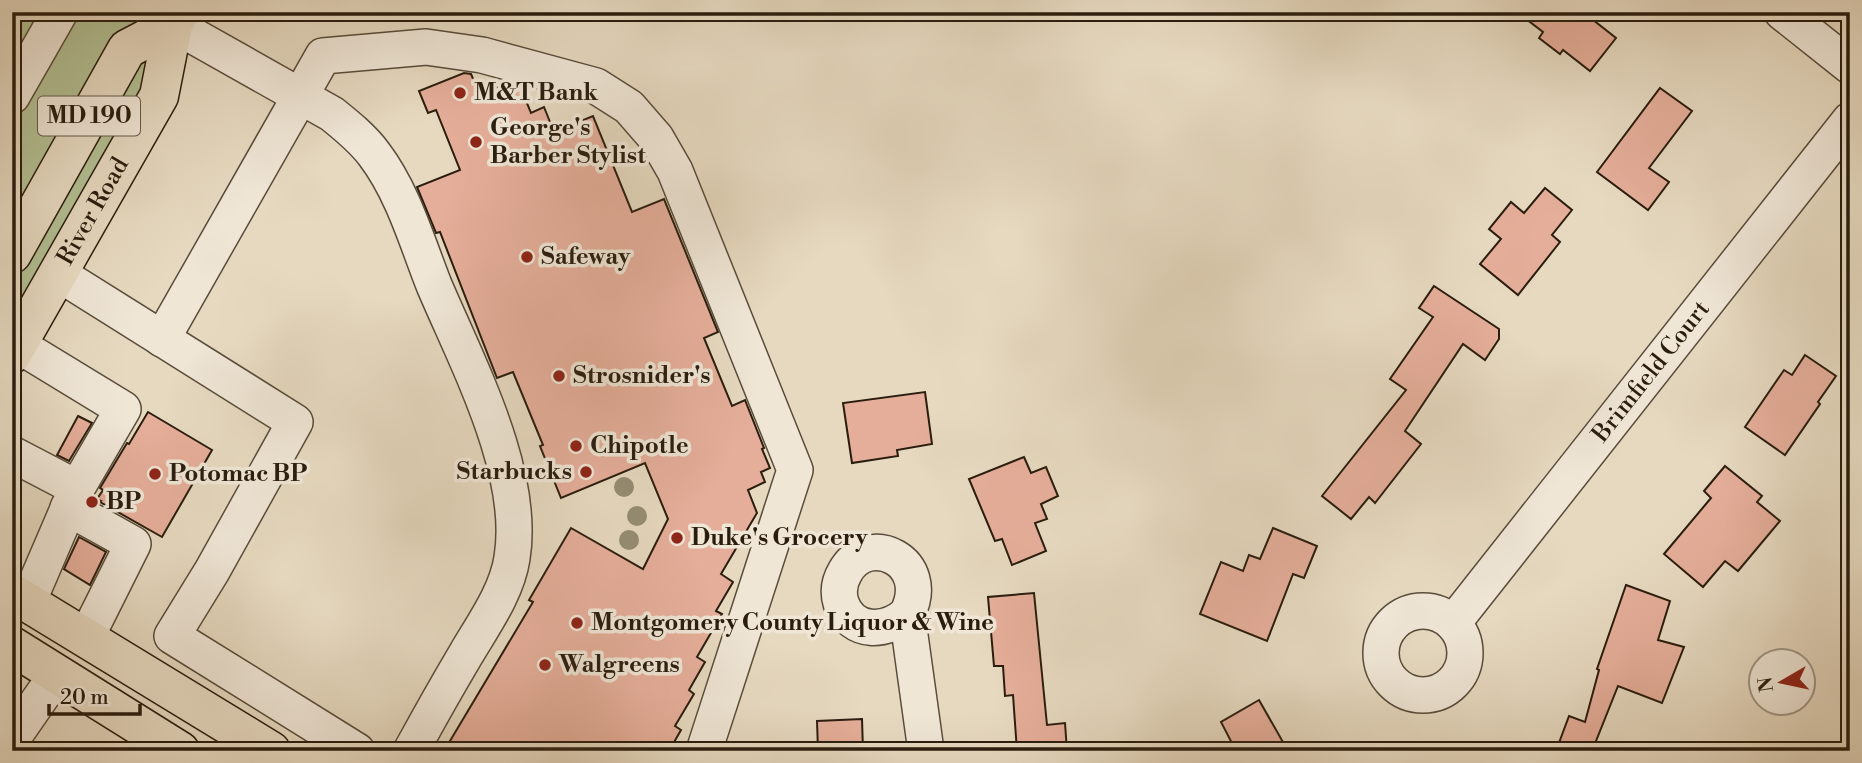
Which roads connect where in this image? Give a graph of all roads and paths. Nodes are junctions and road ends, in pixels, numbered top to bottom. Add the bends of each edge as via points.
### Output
1 (60, 12) edge
2 (1782, 12) edge
3 (168, 17) edge
4 (1850, 66) edge
5 (12, 96) edge
6 (301, 98) junction
7 (1850, 120) edge
8 (12, 254) edge
9 (59, 274) junction
10 (162, 339) junction
11 (15, 349) edge
12 (12, 454) edge
13 (72, 498) junction
14 (20, 598) edge
15 (907, 614) dead end
16 (1453, 623) dead end
17 (86, 638) junction
18 (12, 646) edge
19 (57, 674) junction
20 (18, 717) edge
21 (180, 751) edge
22 (271, 751) edge
23 (357, 751) edge
24 (411, 751) edge
25 (704, 751) edge
26 (926, 751) edge

1 - 5 street
2 - 4 street
3 - 6 street
3 - 8 main road, River Road / MD 190 via 127,49
3 - 9 main road, River Road / MD 190 via 159,96
6 - 10 street
6 - 24 street via 354,132 391,183 493,424 509,484 514,539 509,572
6 - 25 street via 323,56 426,47 482,55 596,86 629,107 656,138 675,172 795,470
7 - 16 street, Brimfield Court
9 - 10 street
9 - 11 main road, River Road / MD 190
10 - 23 street via 295,422 172,636
11 - 13 street via 123,409
12 - 13 street
13 - 14 street
13 - 17 street via 133,544
14 - 17 main road
15 - 26 street
17 - 22 main road
18 - 19 main road
19 - 20 street
19 - 21 main road

